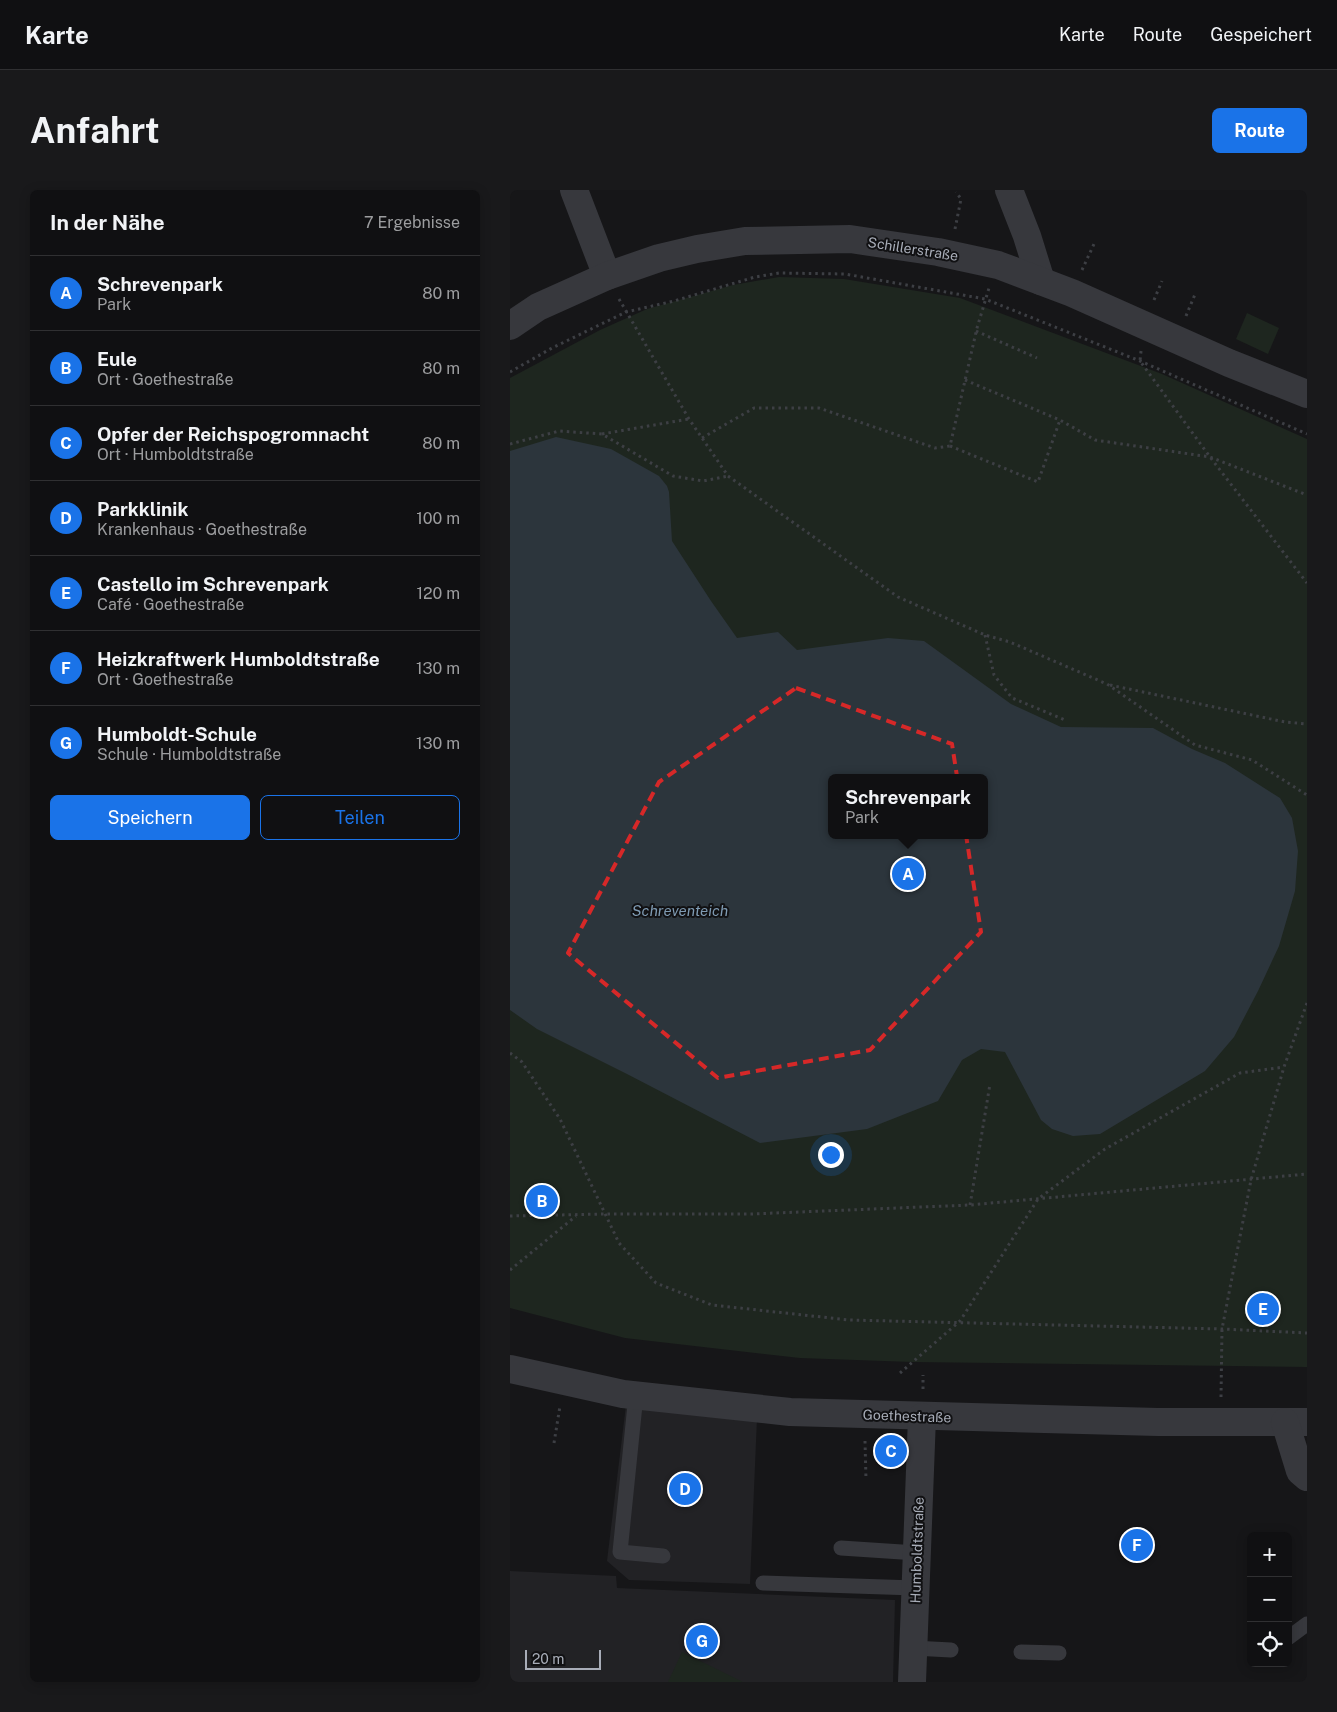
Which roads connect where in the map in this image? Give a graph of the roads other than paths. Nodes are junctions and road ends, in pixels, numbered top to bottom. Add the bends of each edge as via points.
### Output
1 (574, 190) edge
2 (1009, 190) edge
3 (607, 276) junction
4 (1041, 280) junction
5 (510, 326) edge
6 (1307, 394) edge
7 (510, 1369) edge
8 (636, 1395) junction
9 (922, 1417) junction
10 (1296, 1422) edge
11 (1307, 1477) edge
12 (841, 1548) dead end
13 (917, 1553) junction
14 (663, 1556) dead end
15 (763, 1583) dead end
16 (916, 1588) junction
17 (1307, 1624) edge
18 (1292, 1635) edge
19 (913, 1648) junction
20 (952, 1650) dead end
21 (1021, 1652) dead end
22 (1059, 1653) dead end
23 (912, 1682) edge

1 - 3 street
2 - 4 street
3 - 4 street, Schillerstraße via 659,258 744,241 850,239 950,254 998,265
3 - 5 street, Schillerstraße via 538,307
4 - 6 street, Schillerstraße via 1229,364
7 - 8 street, Goethestraße
8 - 9 street, Goethestraße via 790,1412
8 - 14 lane via 620,1552
9 - 10 street, Goethestraße
9 - 13 street, Humboldtstraße
10 - 11 street via 1300,1471
12 - 13 lane
13 - 16 street, Humboldtstraße
15 - 16 lane
16 - 19 street, Humboldtstraße
17 - 18 lane
19 - 20 lane
19 - 23 street, Humboldtstraße
21 - 22 lane

